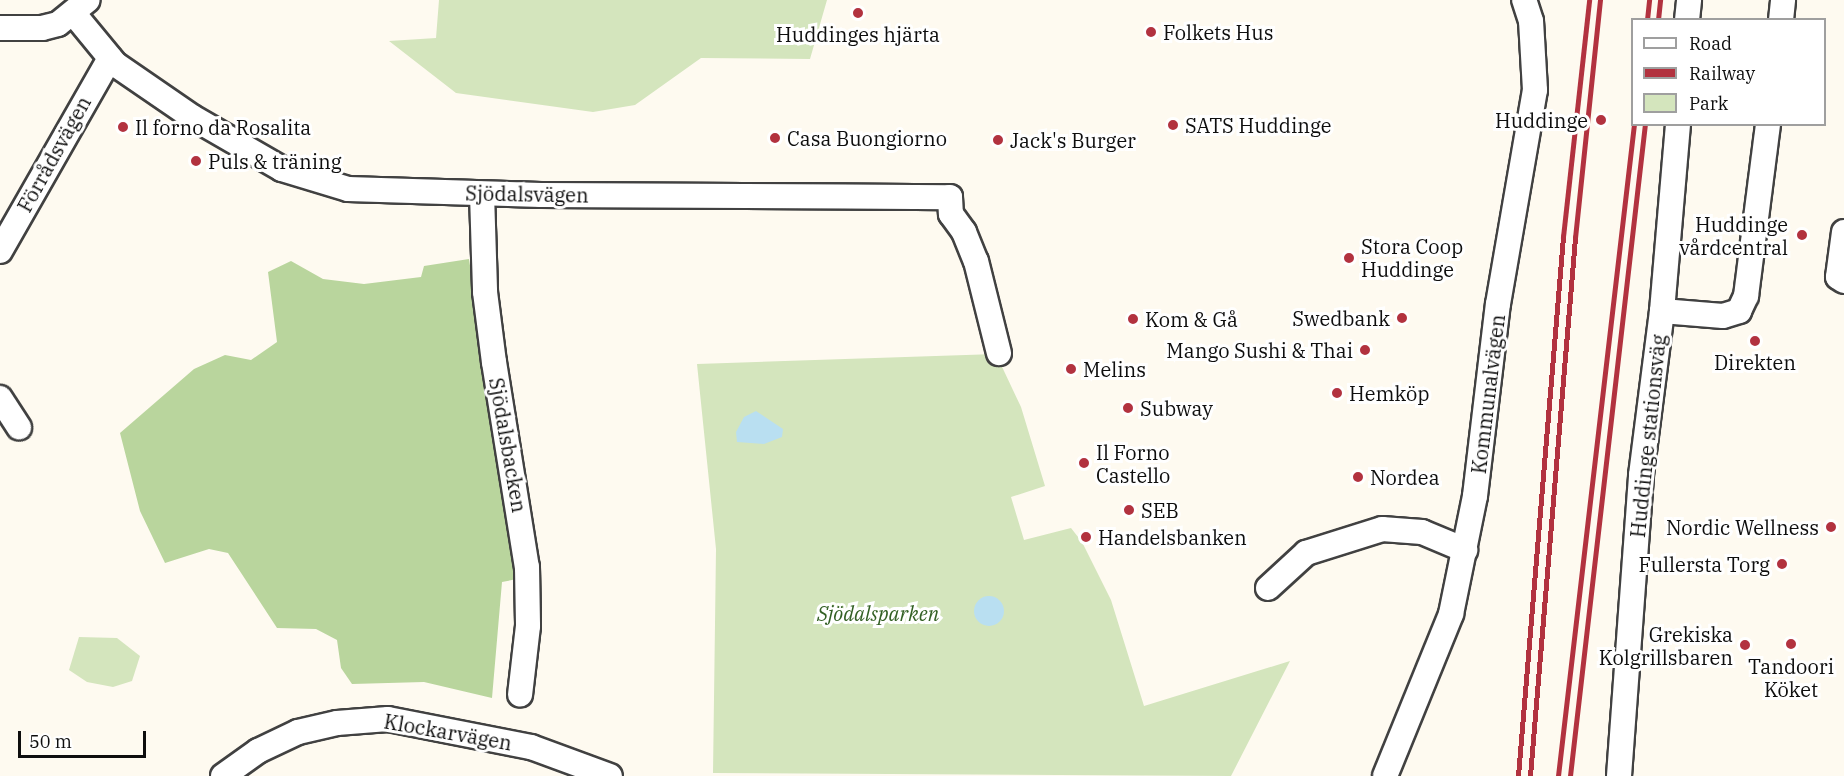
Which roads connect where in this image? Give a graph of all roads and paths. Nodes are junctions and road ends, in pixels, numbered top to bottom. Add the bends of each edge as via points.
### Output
1 (1524, 0) edge
2 (1689, 0) edge
3 (1783, 0) edge
4 (81, 7) edge
5 (1687, 18) edge
6 (1781, 18) edge
7 (0, 28) edge
8 (110, 58) junction
9 (1678, 126) edge
10 (1768, 126) edge
11 (482, 194) junction
12 (1844, 232) edge
13 (0, 251) edge
14 (1844, 281) edge
15 (1662, 311) junction
16 (999, 352) dead end
17 (0, 398) edge
18 (19, 427) dead end
19 (1465, 550) junction
20 (1268, 588) dead end
21 (520, 695) dead end
22 (223, 776) edge
23 (610, 776) edge
24 (1385, 776) edge
25 (1618, 776) edge

1 - 19 street, Kommunalvägen via 1531,21 1535,90 1498,304
2 - 5 street
3 - 6 street
4 - 7 street, Sjödalsvägen via 42,28
4 - 8 street, Sjödalsvägen
8 - 11 street, Sjödalsvägen via 130,77 192,117 303,177 348,189
8 - 13 street, Förrådsvägen
9 - 15 street, Huddinge stationsväg
10 - 15 street, Huddinge stationsväg via 1746,296 1739,311 1723,316
11 - 16 street, Sjödalsvägen via 950,197 951,214 964,232 976,261
11 - 21 street, Sjödalsbacken via 485,292 527,567 528,626
12 - 14 street via 1838,277
15 - 25 street, Huddinge stationsväg via 1641,475
17 - 18 street
19 - 20 street via 1403,528 1383,529 1306,553
19 - 24 street, Kommunalvägen via 1451,614
22 - 23 street, Klockarvägen via 258,751 298,732 388,718 531,747

